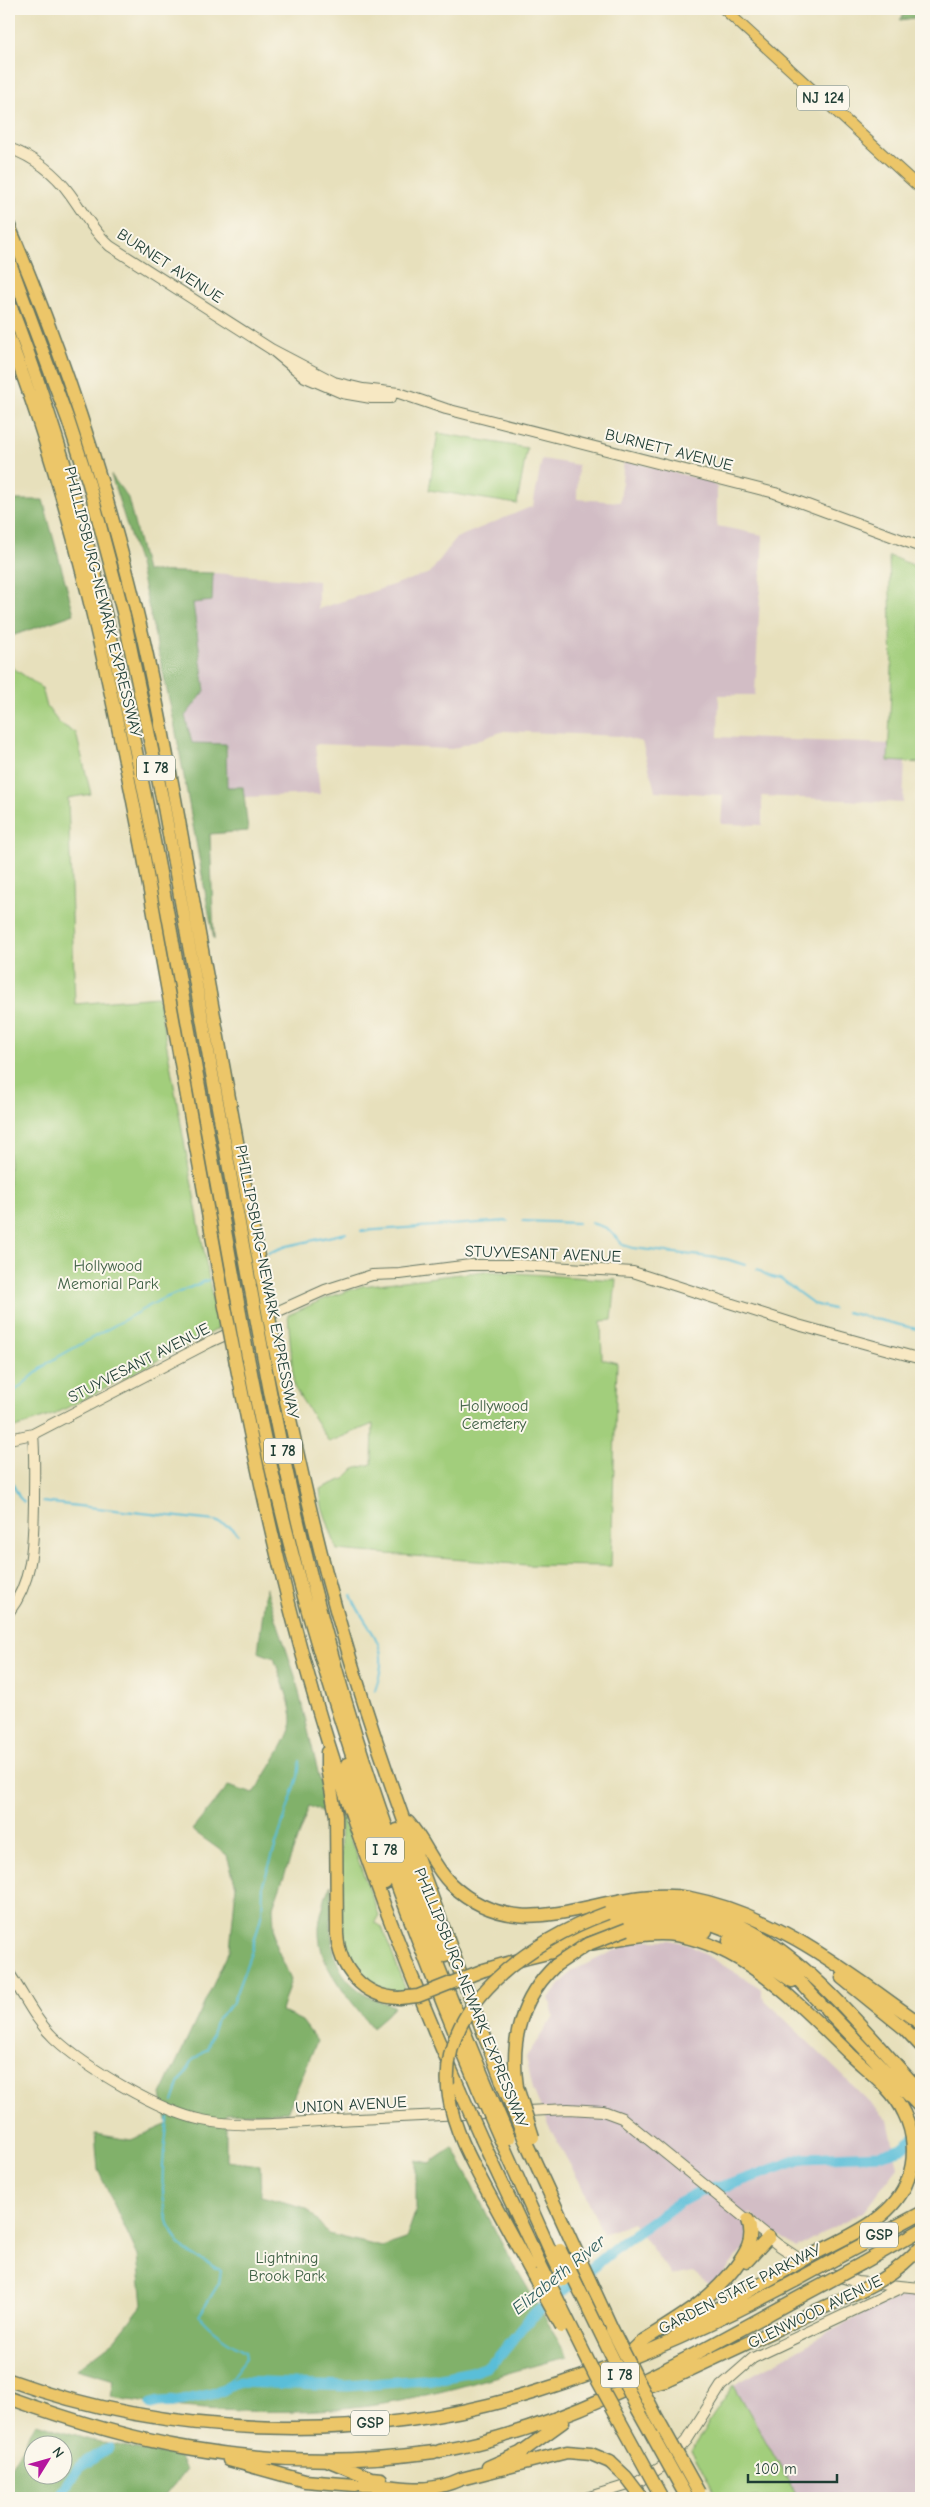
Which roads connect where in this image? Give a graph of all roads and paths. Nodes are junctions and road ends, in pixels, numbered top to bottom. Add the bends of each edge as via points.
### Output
1 (724, 9) edge
2 (9, 148) edge
3 (921, 188) edge
4 (9, 226) edge
5 (9, 260) edge
6 (9, 302) edge
7 (9, 338) edge
8 (271, 350) junction
9 (332, 390) joint
10 (404, 396) junction
11 (921, 547) edge
12 (268, 1347) junction
13 (921, 1359) edge
14 (33, 1434) junction
15 (9, 1439) edge
16 (313, 1607) junction
17 (9, 1612) edge
18 (327, 1740) junction
19 (403, 1816) junction
20 (763, 1923) junction
21 (681, 1927) junction
22 (484, 1970) junction
23 (9, 1973) edge
24 (804, 1988) junction
25 (800, 2006) junction
26 (921, 2024) edge
27 (921, 2046) edge
28 (445, 2056) junction
29 (504, 2087) junction
30 (916, 2094) edge
31 (921, 2108) edge
32 (529, 2138) junction
33 (921, 2213) edge
34 (748, 2220) junction
35 (921, 2230) edge
36 (769, 2237) junction
37 (921, 2238) edge
38 (921, 2246) edge
39 (861, 2264) junction
40 (537, 2270) junction
41 (864, 2284) junction
42 (721, 2286) junction
43 (904, 2288) junction
44 (921, 2288) edge
45 (860, 2306) junction
46 (667, 2345) junction
47 (620, 2364) junction
48 (9, 2380) edge
49 (615, 2395) junction
50 (9, 2398) edge
51 (577, 2412) junction
52 (188, 2448) junction
53 (323, 2458) junction
54 (464, 2478) junction
55 (701, 2496) edge
56 (586, 2498) edge
57 (642, 2498) edge
58 (662, 2498) edge
59 (683, 2498) edge

1 - 3 main road, NJ 124
2 - 8 street, BURNET AVENUE via 34,160 56,178 110,246
4 - 12 highway, PHILLIPSBURG-NEWARK EXPRESSWAY / I 78, bridge via 81,417 144,642 174,788 263,1284
5 - 12 highway, PHILLIPSBURG-NEWARK EXPRESSWAY / I 78, bridge via 89,484 123,612 159,782 251,1290
6 - 16 highway, PHILLIPSBURG-NEWARK EXPRESSWAY / I 78, bridge via 68,473 110,628 153,833 248,1357 292,1550
7 - 18 highway, PHILLIPSBURG-NEWARK EXPRESSWAY / I 78, bridge via 61,491 98,636 148,880 236,1363 276,1549
8 - 9 street, BURNET AVENUE via 305,377
8 - 10 street, BURNETT AVENUE via 334,382
9 - 10 street, BURNETT AVENUE via 371,398
10 - 11 street, BURNETT AVENUE via 776,493
12 - 16 highway, PHILLIPSBURG-NEWARK EXPRESSWAY / I 78
12 - 19 highway, PHILLIPSBURG-NEWARK EXPRESSWAY / I 78 via 337,1613
13 - 14 street, STUYVESANT AVENUE via 798,1325 633,1272 470,1264 372,1275 324,1290 210,1342
14 - 15 street, STUYVESANT AVENUE
14 - 17 street via 31,1560 25,1584
16 - 28 highway via 323,1675 356,1794
16 - 29 highway via 425,1905 481,2045
16 - 59 highway, PHILLIPSBURG-NEWARK EXPRESSWAY / I 78, bridge via 380,1835 430,1972 557,2254
18 - 22 highway, bridge via 336,1816 339,1950 347,1969 361,1984 380,1994 399,1998 418,1996
18 - 28 highway, PHILLIPSBURG-NEWARK EXPRESSWAY / I 78 via 381,1898
19 - 20 highway via 420,1835 433,1861 451,1883 477,1902 502,1912 528,1917 550,1916 635,1896 669,1895 717,1905
19 - 29 highway, PHILLIPSBURG-NEWARK EXPRESSWAY / I 78
20 - 26 highway via 821,1954
20 - 27 highway via 826,1965 905,2029
21 - 24 highway via 705,1931 734,1943
21 - 25 highway via 713,1938 747,1958 773,1978
21 - 32 highway, bridge via 655,1924 627,1929 586,1945 556,1965 533,1994 519,2024 514,2056 517,2087
22 - 24 highway via 524,1952 610,1923 638,1916 664,1915 709,1924 748,1941 780,1961
22 - 25 highway via 555,1950 644,1935 670,1935 703,1942 730,1955
23 - 34 street, UNION AVENUE via 38,2020 56,2039 116,2081 172,2110 202,2120 236,2124 597,2110 622,2118
24 - 30 highway
25 - 46 highway, bridge via 886,2089 903,2111 912,2135 912,2164 908,2180 883,2215 689,2325
28 - 40 highway, PHILLIPSBURG-NEWARK EXPRESSWAY / I 78, bridge
29 - 32 highway, PHILLIPSBURG-NEWARK EXPRESSWAY / I 78, bridge
30 - 31 highway
30 - 40 highway, bridge via 860,2023 811,1975 757,1935 716,1916 676,1906 644,1905 607,1913 560,1932 517,1961 480,1998 457,2034 448,2072 451,2110 460,2136 491,2198
32 - 55 highway, PHILLIPSBURG-NEWARK EXPRESSWAY / I 78, bridge via 570,2240 642,2390
33 - 46 highway, GARDEN STATE PARKWAY / GSP, bridge via 723,2320
34 - 36 street, UNION AVENUE
34 - 42 highway via 749,2247
35 - 39 highway, GARDEN STATE PARKWAY / GSP
36 - 41 street, UNION AVENUE via 816,2269
36 - 42 highway
37 - 39 highway
38 - 49 highway, bridge via 884,2278 666,2381
39 - 49 highway, GARDEN STATE PARKWAY / GSP, bridge
40 - 58 highway, PHILLIPSBURG-NEWARK EXPRESSWAY / I 78, bridge
41 - 43 street, UNION AVENUE
41 - 45 street via 867,2294
42 - 47 highway via 691,2312 642,2341
43 - 44 street
43 - 45 street, GLENWOOD AVENUE
45 - 56 street, GLENWOOD AVENUE via 746,2362 721,2386 683,2446 663,2466 638,2482
46 - 47 highway, GARDEN STATE PARKWAY / GSP
47 - 48 highway, GARDEN STATE PARKWAY / GSP via 505,2400 390,2421 280,2427 168,2419 110,2409
49 - 51 highway, GARDEN STATE PARKWAY / GSP
50 - 52 highway, GARDEN STATE PARKWAY / GSP via 98,2428
51 - 53 highway, GARDEN STATE PARKWAY / GSP via 509,2436 437,2452
51 - 54 highway via 520,2452
52 - 53 highway, GARDEN STATE PARKWAY / GSP via 252,2456
52 - 54 highway via 305,2481 422,2489 445,2486
53 - 54 highway via 370,2478 410,2483
54 - 57 highway, bridge via 567,2452 591,2454 610,2462 626,2476

